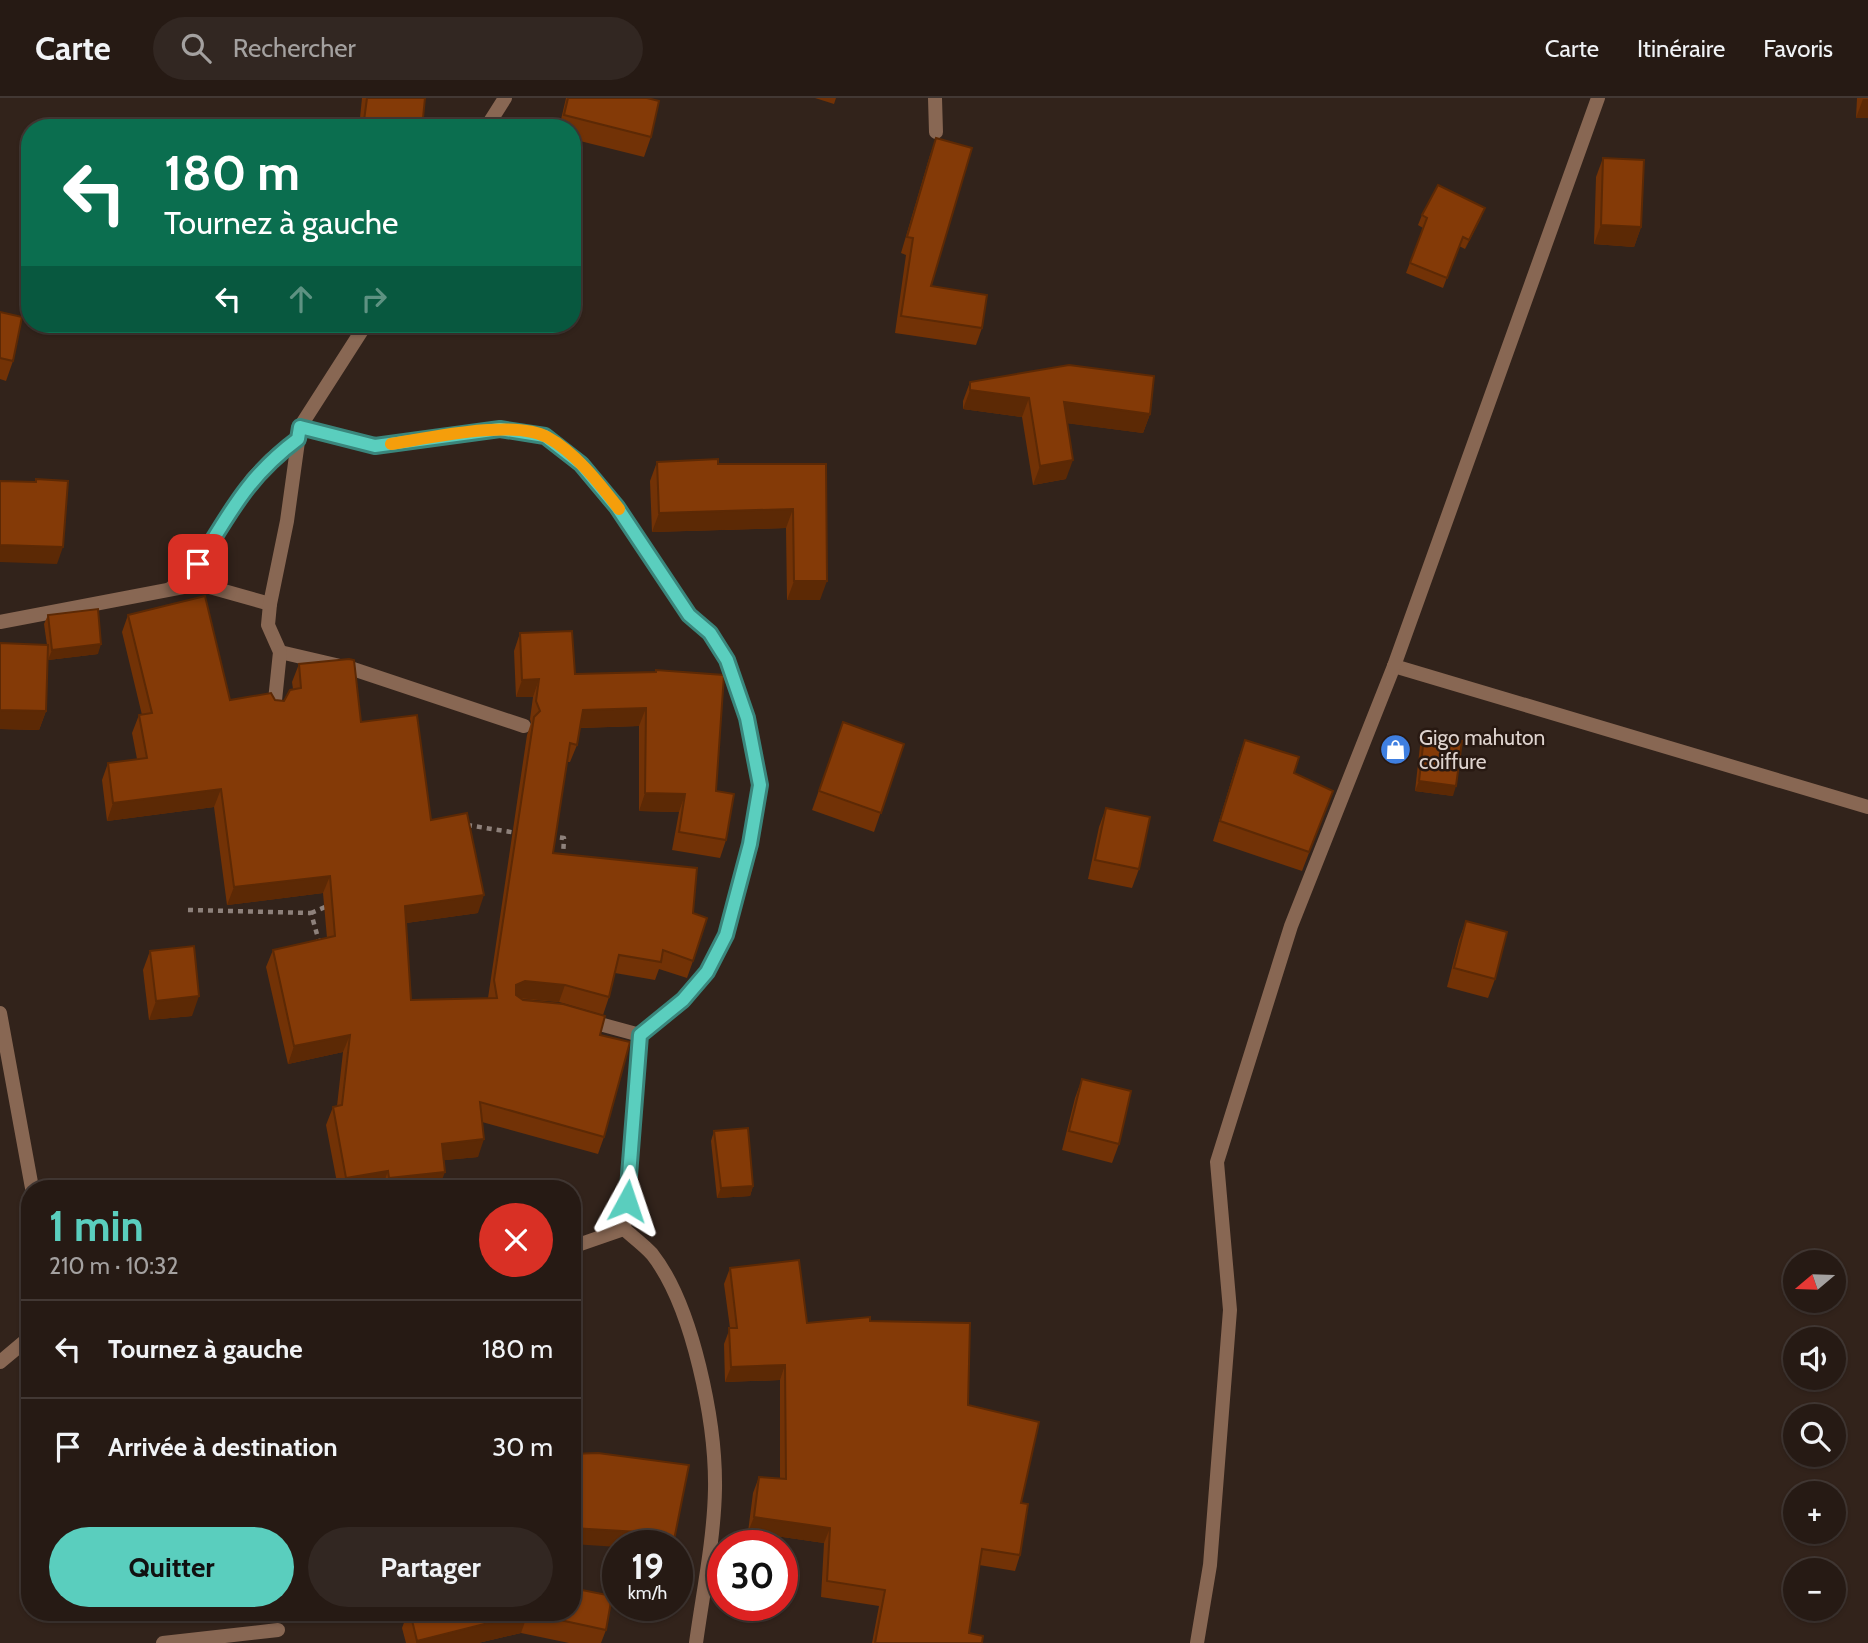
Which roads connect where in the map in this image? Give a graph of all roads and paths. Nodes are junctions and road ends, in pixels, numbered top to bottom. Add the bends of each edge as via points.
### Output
1 (505, 98) edge
2 (935, 98) edge
3 (1598, 98) edge
4 (492, 119) edge
5 (936, 132) dead end
6 (360, 333) edge
7 (299, 433) junction
8 (169, 590) junction
9 (270, 604) junction
10 (0, 622) edge
11 (279, 652) junction
12 (1394, 666) junction
13 (274, 710) edge
14 (524, 726) dead end
15 (1868, 807) edge
16 (464, 824) edge
17 (527, 834) edge
18 (539, 835) edge
19 (563, 864) edge
20 (338, 902) edge
21 (188, 910) dead end
22 (311, 913) junction
23 (322, 952) edge
24 (0, 1013) edge
25 (570, 1016) edge
26 (640, 1035) junction
27 (31, 1180) edge
28 (624, 1229) junction
29 (581, 1244) edge
30 (21, 1344) edge
31 (0, 1362) edge
32 (278, 1630) dead end
33 (163, 1643) edge
34 (696, 1643) edge
35 (1197, 1643) edge

1 - 4 street
2 - 5 street
3 - 12 street
6 - 7 street
7 - 8 street via 252,479 198,564
7 - 9 street
7 - 26 street via 375,446 500,429 545,436 581,464 617,507 689,615 710,633 727,660 747,718 760,785 750,844 726,935 707,972 683,1000
8 - 9 street via 199,584
8 - 10 street
9 - 11 street via 268,625
11 - 13 street
11 - 14 street via 354,669
12 - 15 street
12 - 35 street via 1291,926 1217,1162 1230,1310 1210,1565
16 - 17 path
18 - 19 path via 564,838
20 - 22 path
21 - 22 path
22 - 23 path
24 - 27 street
25 - 26 street
26 - 28 street
28 - 29 street
28 - 34 street via 651,1253 668,1279 694,1349 707,1403 715,1488
30 - 31 street
32 - 33 street

